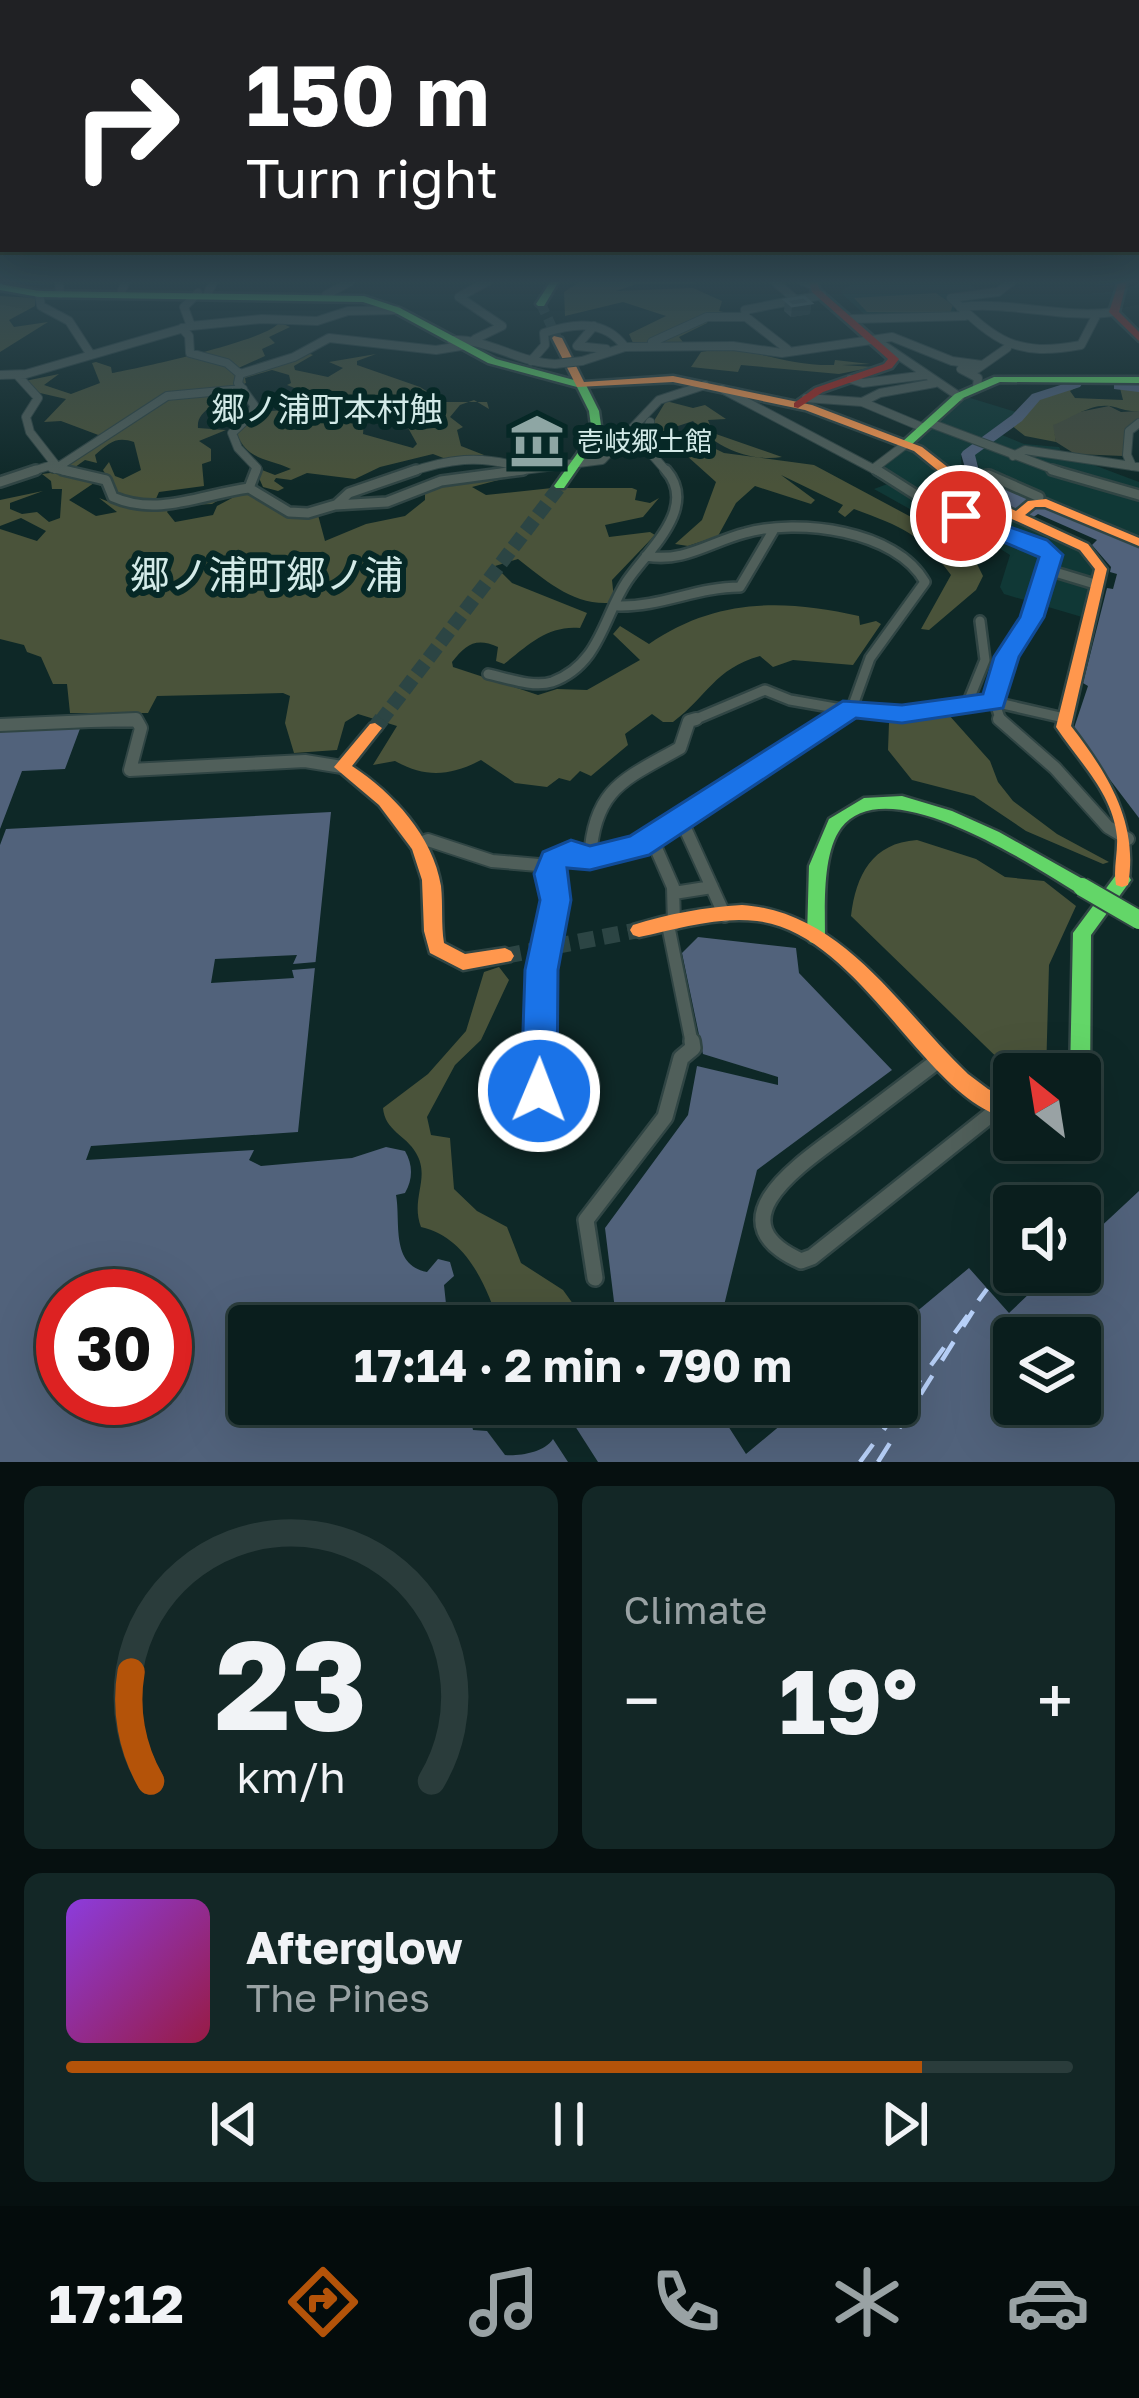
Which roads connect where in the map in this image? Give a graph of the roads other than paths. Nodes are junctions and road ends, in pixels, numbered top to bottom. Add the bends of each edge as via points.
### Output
1 (87, 349) edge
2 (111, 349) edge
3 (191, 349) edge
4 (312, 349) edge
5 (476, 349) edge
6 (490, 349) edge
7 (541, 349) edge
8 (563, 349) tunnel mouth
9 (610, 349) edge
10 (759, 349) edge
11 (803, 349) edge
12 (886, 349) edge
13 (895, 349) edge
14 (923, 349) edge
15 (1005, 349) edge
16 (91, 355) junction
17 (531, 361) junction
18 (982, 365) junction
19 (240, 374) junction
20 (0, 375) edge
21 (926, 375) junction
22 (18, 376) junction
23 (850, 379) junction
24 (1139, 380) edge
25 (935, 383) junction
26 (581, 385) junction
27 (977, 386) junction
28 (714, 387) junction
29 (243, 389) junction
30 (960, 397) junction
31 (802, 402) junction
32 (862, 402) junction
33 (651, 412) junction
34 (777, 420) junction
35 (1139, 423) edge
36 (927, 426) junction
37 (905, 444) junction
38 (1013, 456) junction
39 (578, 464) junction
40 (1135, 467) edge
41 (53, 469) junction
42 (873, 469) junction
43 (531, 470) junction
44 (1055, 472) junction
45 (958, 479) junction
46 (0, 482) edge
47 (560, 486) tunnel mouth
48 (249, 488) junction
49 (1139, 495) edge
50 (918, 496) junction
51 (978, 497) junction
52 (1039, 499) junction
53 (337, 504) junction
54 (1019, 514) junction
55 (773, 531) junction
56 (1139, 542) edge
57 (646, 556) junction
58 (1046, 569) junction
59 (1098, 585) junction
60 (618, 606) junction
61 (980, 621) dead end
62 (488, 674) dead end
63 (968, 702) junction
64 (994, 702) junction
65 (850, 709) junction
66 (1064, 718) junction
67 (0, 724) edge
68 (375, 728) tunnel mouth
69 (342, 767) junction
70 (680, 817) junction
71 (652, 839) junction
72 (1128, 839) junction
73 (416, 845) junction
74 (590, 858) junction
75 (550, 866) junction
76 (712, 886) junction
77 (674, 893) junction
78 (725, 916) junction
79 (1139, 920) edge
80 (671, 925) junction
81 (639, 930) tunnel mouth
82 (816, 937) junction
83 (505, 956) tunnel mouth
84 (1080, 1053) edge
85 (940, 1059) junction
86 (539, 1091) dead end
87 (993, 1101) edge
88 (993, 1121) edge
89 (595, 1278) dead end

1 - 16 street
2 - 16 street
3 - 19 street
4 - 19 street
5 - 26 street
6 - 17 street
7 - 17 street
8 - 26 street
9 - 17 street, bridge via 582,361
10 - 11 street
12 - 23 street via 892,364
13 - 21 street
14 - 18 street
15 - 18 street
16 - 22 street
18 - 27 street via 961,369 978,378
19 - 29 street
20 - 22 street
21 - 23 street
21 - 25 street
22 - 41 street via 38,398 26,422
23 - 31 street
24 - 27 street
25 - 30 street
25 - 32 street
26 - 28 street via 657,378
26 - 39 street via 598,428
27 - 30 street
28 - 31 street
28 - 33 street via 661,398
28 - 34 street
29 - 41 street via 167,396
29 - 48 street via 255,409 232,433 257,468
30 - 36 street
31 - 32 street
31 - 34 street
31 - 37 street
32 - 36 street
33 - 39 street via 611,455
33 - 57 street via 641,442 679,491 668,529
34 - 42 street
35 - 40 street via 1129,431
36 - 37 street
36 - 38 street
37 - 42 street
37 - 45 street
38 - 40 street via 1025,450
38 - 44 street
39 - 43 street
39 - 47 street
41 - 46 street
41 - 48 street via 106,480 116,500 136,506
42 - 50 street
43 - 53 street via 441,481 379,503
43 - 53 street via 489,457 443,461
44 - 49 street
44 - 52 street
45 - 51 street
45 - 52 street via 989,475
48 - 53 street via 289,512
50 - 51 street via 932,489
50 - 58 street via 1046,549
51 - 54 street
52 - 54 street
52 - 56 street
54 - 59 street via 1084,547 1100,564
55 - 57 street via 743,533 677,560
55 - 60 street via 740,587
55 - 65 street via 839,532 909,560 925,576 872,656
57 - 60 street
58 - 59 street
58 - 64 street
59 - 66 street
60 - 62 street via 595,646 555,681
61 - 63 street via 985,660
63 - 64 street
63 - 65 street via 902,714
64 - 66 street
64 - 72 street via 1005,725
65 - 70 street
65 - 74 street via 765,690 689,721 680,748 595,808
66 - 72 street via 1068,740 1120,804
67 - 69 street via 136,719 141,728 130,770 305,761
68 - 69 street
69 - 73 street
70 - 71 street
70 - 76 street
71 - 74 street
71 - 77 street
72 - 84 street via 1125,878 1085,923 1080,942
73 - 75 street via 428,840 492,861
73 - 83 street via 433,884 436,947 463,962
74 - 75 street via 571,852
75 - 86 street via 556,900 541,970
76 - 77 street
76 - 78 street
77 - 80 street
78 - 80 street
78 - 82 street via 776,917
79 - 82 street, bridge via 936,807 876,803 848,814 821,840
80 - 81 street
80 - 89 street via 693,1048 681,1058 665,1117 586,1220
82 - 85 street
85 - 87 street
85 - 88 street via 779,1182 763,1228 774,1250 812,1257

